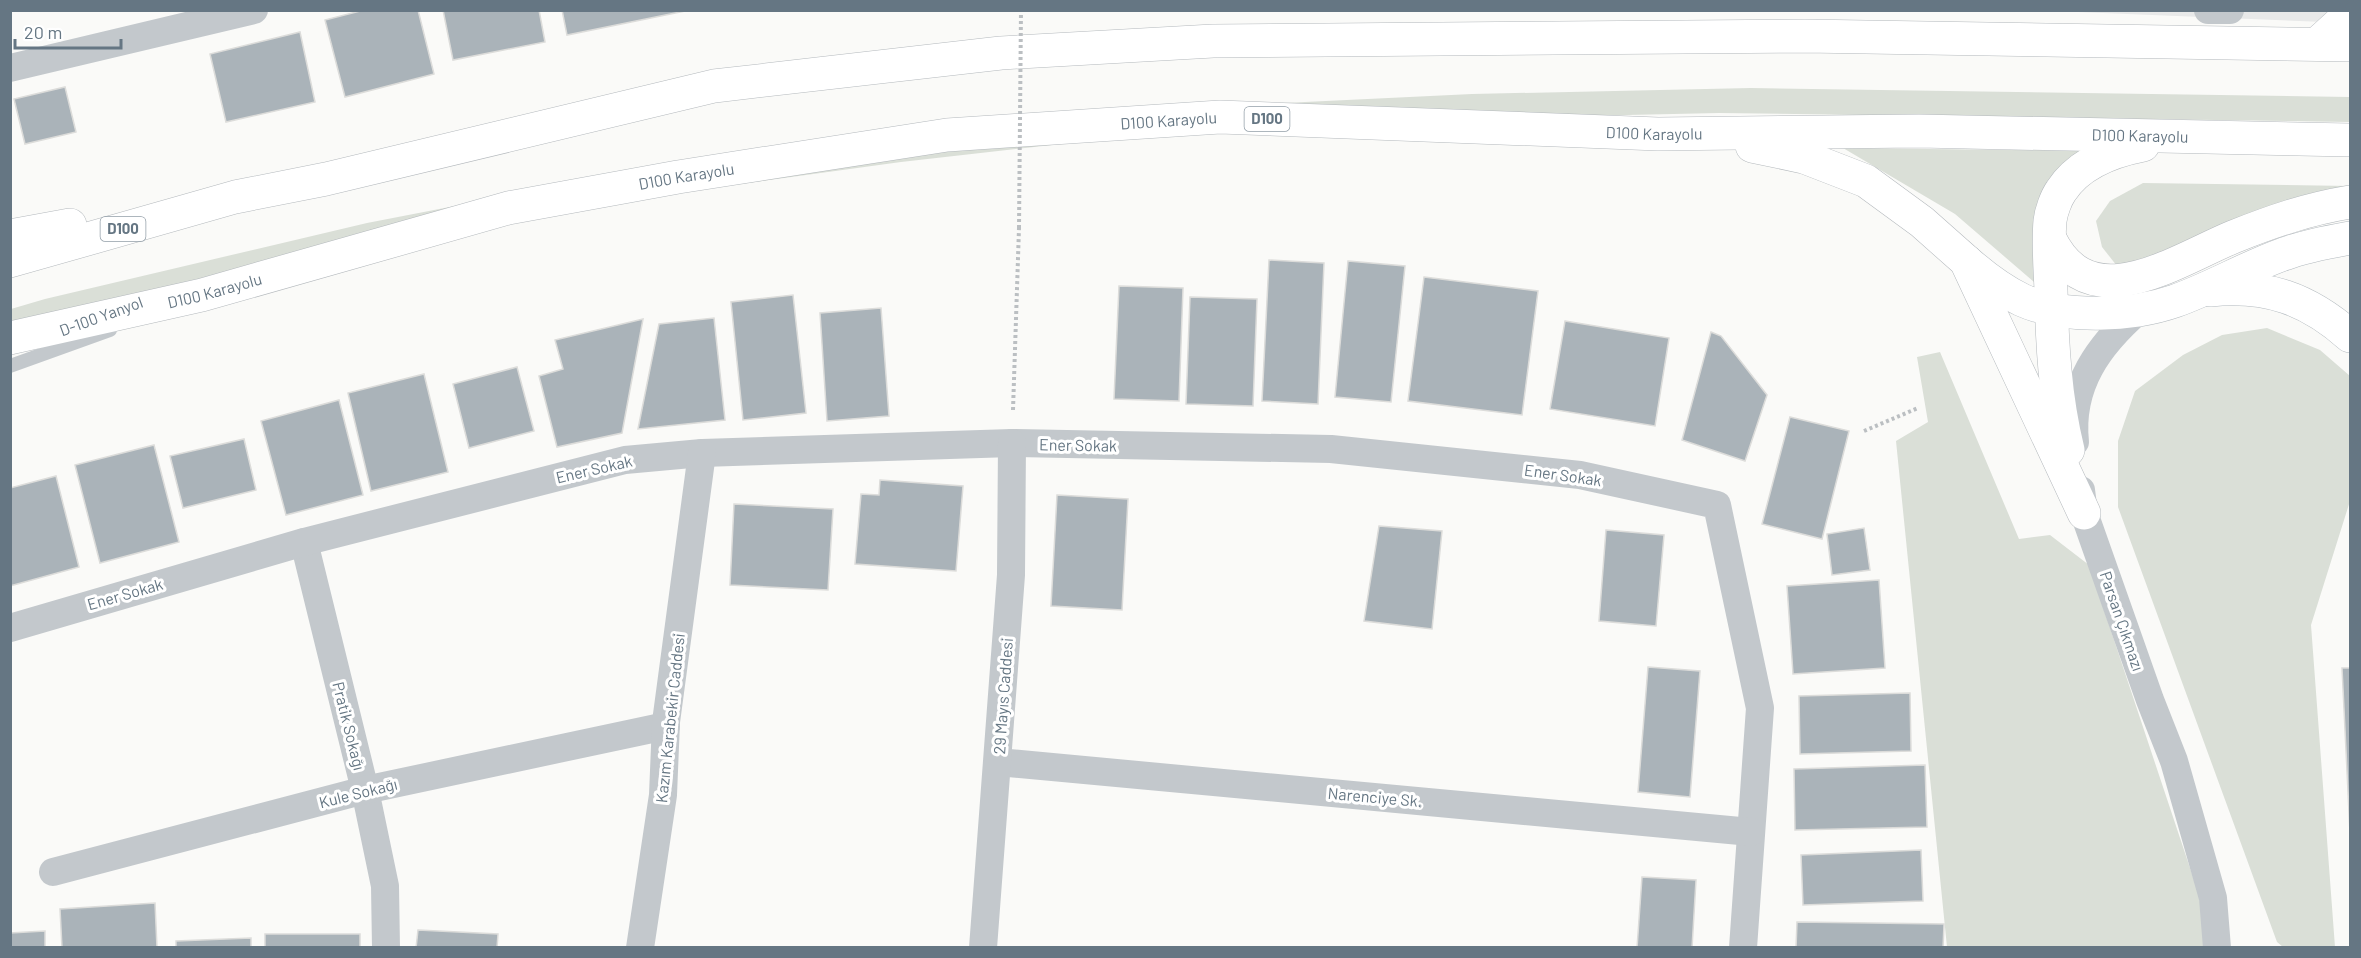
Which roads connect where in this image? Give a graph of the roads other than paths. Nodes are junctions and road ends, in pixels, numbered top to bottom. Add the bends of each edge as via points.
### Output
1 (254, 10) edge
2 (2208, 10) edge
3 (2230, 10) edge
4 (2350, 14) edge
5 (2317, 44) junction
6 (2350, 45) edge
7 (10, 68) edge
8 (1658, 134) junction
9 (2340, 140) edge
10 (235, 197) junction
11 (2350, 202) edge
12 (10, 236) edge
13 (2350, 238) edge
14 (2050, 239) junction
15 (10, 261) edge
16 (1966, 261) junction
17 (2196, 292) junction
18 (202, 296) junction
19 (2051, 308) junction
20 (2139, 310) junction
21 (2350, 336) edge
22 (10, 338) edge
23 (10, 366) edge
24 (1012, 443) junction
25 (702, 453) junction
26 (2084, 513) junction
27 (304, 542) junction
28 (10, 628) edge
29 (666, 726) junction
30 (998, 762) junction
31 (365, 790) junction
32 (1751, 832) junction
33 (53, 872) dead end
34 (386, 948) edge
35 (640, 948) edge
36 (983, 948) edge
37 (1743, 948) edge
38 (2217, 948) edge

1 - 7 street
2 - 3 street
4 - 5 main road
5 - 6 main road, D100
5 - 10 main road, D100 via 1805,36 1213,41 1001,53 714,86 326,179
8 - 9 main road, D100 Karayolu / D100 via 1919,131
8 - 16 main road via 1764,148 1842,171 1892,199
8 - 18 main road, D100 Karayolu / D100 via 1220,117 947,135 508,208
9 - 14 main road via 2156,143 2118,151 2075,173 2060,192 2050,219
10 - 12 main road
10 - 15 main road, D100
11 - 14 main road via 2294,213 2160,270 2125,280 2094,278 2068,267
13 - 17 main road via 2286,253
14 - 19 main road
16 - 19 main road via 2002,289 2024,301
16 - 26 main road
17 - 20 main road
17 - 21 main road via 2244,289 2290,298 2326,316
18 - 22 main road, D100 Karayolu / D100
18 - 23 lane, D-100 Yanyol
19 - 20 main road via 2086,313
19 - 26 main road via 2060,407
20 - 26 street, Parsan Çıkmazı via 2099,353 2079,389 2073,429
24 - 25 street, Ener Sokak
24 - 30 street, 29 Mayıs Caddesi via 1011,575
24 - 32 street, Ener Sokak via 1331,449 1580,475 1717,505 1760,708
25 - 27 street, Ener Sokak via 625,460
25 - 29 street, Kazım Karabekir Caddesi
26 - 38 street, Parsan Çıkmazı via 2178,772 2212,898
27 - 28 street, Ener Sokak
27 - 31 street, Pratik Sokağı
29 - 31 street, Kule Sokağı
29 - 35 street, Kazım Karabekir Caddesi via 663,795
30 - 32 street, Narenciye Sk.
30 - 36 street, 29 Mayıs Caddesi
31 - 33 street, Kule Sokağı
31 - 34 street, Pratik Sokağı via 385,885
32 - 37 street, Ener Sokak

